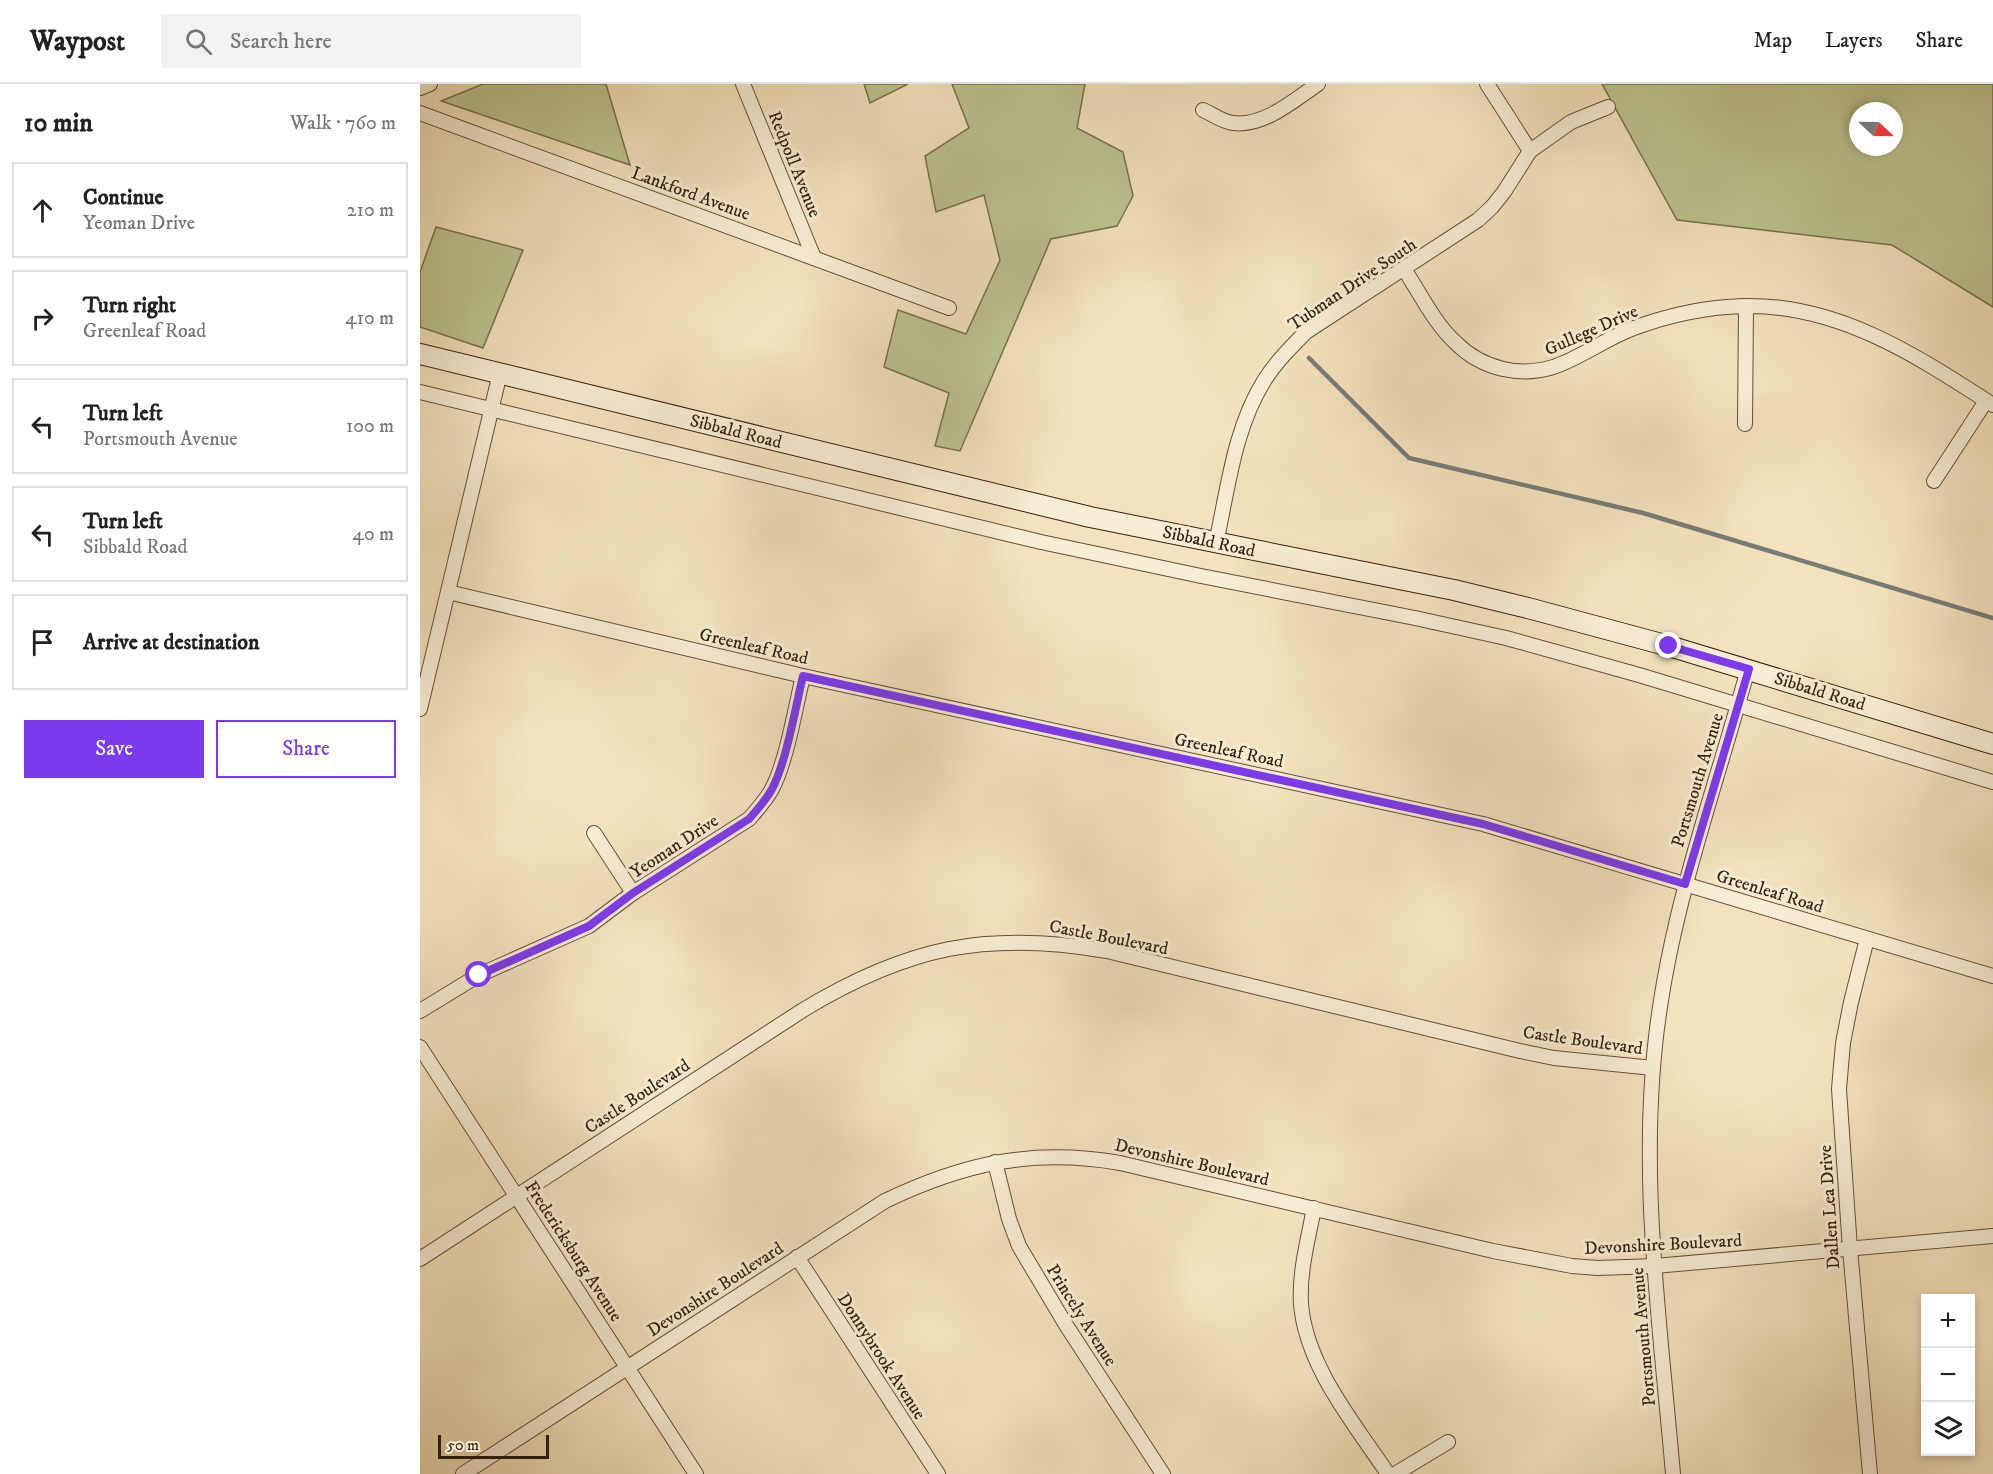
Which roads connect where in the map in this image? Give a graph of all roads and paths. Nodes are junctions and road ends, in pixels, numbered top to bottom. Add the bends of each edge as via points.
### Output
1 (430, 84) edge
2 (743, 84) edge
3 (1318, 84) edge
4 (1487, 84) edge
5 (420, 88) edge
6 (1608, 107) dead end
7 (1203, 110) dead end
8 (420, 113) edge
9 (1530, 151) junction
10 (814, 258) junction
11 (1404, 269) junction
12 (1746, 306) junction
13 (949, 308) dead end
14 (420, 354) edge
15 (500, 373) junction
16 (420, 392) edge
17 (1990, 403) edge
18 (492, 409) junction
19 (1745, 424) dead end
20 (1934, 481) dead end
21 (1216, 543) junction
22 (448, 592) junction
23 (1749, 669) junction
24 (803, 676) junction
25 (1738, 705) junction
26 (420, 709) edge
27 (1993, 744) edge
28 (1993, 782) edge
29 (594, 833) dead end
30 (1685, 884) junction
31 (633, 893) junction
32 (1867, 939) junction
33 (1993, 976) edge
34 (420, 1011) edge
35 (420, 1047) edge
36 (1653, 1068) junction
37 (995, 1162) junction
38 (517, 1196) junction
39 (1314, 1208) junction
40 (1993, 1236) edge
41 (1850, 1249) junction
42 (797, 1257) junction
43 (420, 1258) edge
44 (1655, 1266) junction
45 (627, 1368) junction
46 (1448, 1442) dead end
47 (463, 1474) edge
48 (696, 1474) edge
49 (938, 1474) edge
50 (1163, 1474) edge
51 (1388, 1474) edge
52 (1395, 1474) edge
53 (1673, 1474) edge
54 (1870, 1474) edge

1 - 5 street
2 - 10 street, Redpoll Avenue
3 - 7 street via 1254,122 1232,124
4 - 9 street
6 - 9 street via 1571,122
8 - 10 street, Lankford Avenue
9 - 11 street, Tubman Drive South via 1504,192 1485,213
10 - 13 street, Lankford Avenue
11 - 12 street, Gullege Drive via 1456,344 1494,367 1514,371 1533,373 1551,368 1606,340 1664,318 1709,308
11 - 21 street, Tubman Drive South via 1306,333 1265,379 1242,429
12 - 17 street, Gullege Drive via 1784,308 1846,323 1910,353
12 - 19 street
14 - 15 street, Sibbald Road
15 - 18 street
15 - 21 street, Sibbald Road via 1090,517
16 - 18 street
17 - 20 street
18 - 22 street
18 - 25 street via 1041,542 1494,636
21 - 23 street, Sibbald Road via 1454,590
22 - 24 street, Greenleaf Road
22 - 26 street
23 - 25 street, Portsmouth Avenue
23 - 27 street, Sibbald Road
24 - 30 street, Greenleaf Road via 1483,824
24 - 31 street, Yeoman Drive via 780,770 762,805 749,819
25 - 28 street
25 - 30 street, Portsmouth Avenue
29 - 31 street
30 - 32 street, Greenleaf Road
30 - 36 street, Portsmouth Avenue via 1659,1007
31 - 34 street, Yeoman Drive via 589,926 479,975
32 - 33 street, Greenleaf Road
32 - 41 street, Dallen Lea Drive via 1843,1043 1839,1089
35 - 38 street, Fredericksburg Avenue
36 - 38 street, Castle Boulevard via 1520,1051 1107,951 1003,942 936,951 837,989
36 - 44 street, Portsmouth Avenue via 1649,1167
37 - 39 street, Devonshire Boulevard via 1033,1157 1090,1158
37 - 42 street, Devonshire Boulevard via 921,1183
37 - 50 street, Princely Avenue via 1019,1246
38 - 43 street, Castle Boulevard
38 - 45 street, Fredericksburg Avenue
39 - 44 street, Devonshire Boulevard via 1544,1262 1598,1268
39 - 51 street via 1301,1273 1301,1302 1311,1350 1326,1380
40 - 41 street, Devonshire Boulevard
41 - 44 street, Devonshire Boulevard
41 - 54 street, Dallen Lea Drive
42 - 45 street, Devonshire Boulevard
42 - 49 street, Donnybrook Avenue
44 - 53 street, Portsmouth Avenue
45 - 47 street, Devonshire Boulevard
45 - 48 street, Fredericksburg Avenue
46 - 52 street

